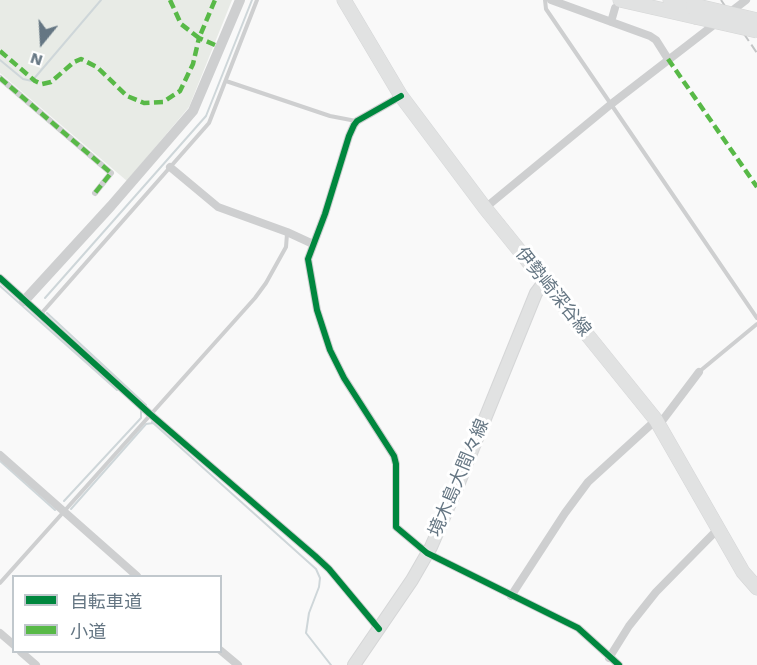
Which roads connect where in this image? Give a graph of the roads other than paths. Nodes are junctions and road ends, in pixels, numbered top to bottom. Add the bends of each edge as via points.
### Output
1 (240, 0) edge
2 (257, 0) edge
3 (344, 0) edge
4 (545, 0) edge
5 (551, 0) edge
6 (670, 0) edge
7 (746, 0) edge
8 (617, 4) edge
9 (694, 11) junction
10 (757, 20) edge
11 (611, 22) junction
12 (757, 31) edge
13 (668, 59) junction
14 (0, 78) edge
15 (226, 81) junction
16 (401, 96) junction
17 (610, 105) junction
18 (357, 121) junction
19 (170, 167) junction
20 (95, 193) dead end
21 (485, 208) junction
22 (287, 232) junction
23 (313, 244) junction
24 (0, 278) edge
25 (545, 281) junction
26 (24, 301) junction
27 (40, 316) junction
28 (757, 318) edge
29 (757, 324) edge
30 (699, 372) joint
31 (150, 414) junction
32 (658, 422) junction
33 (0, 455) edge
34 (63, 511) junction
35 (717, 530) junction
36 (427, 553) junction
37 (136, 575) edge
38 (0, 583) edge
39 (757, 588) edge
40 (512, 596) junction
41 (379, 629) junction
42 (0, 633) edge
43 (12, 643) edge
44 (222, 652) edge
45 (23, 653) edge
46 (609, 658) junction
47 (36, 665) edge
48 (238, 665) edge
49 (354, 665) edge
50 (619, 665) edge

1 - 26 street via 193,111
2 - 15 lane
3 - 16 main road, 伊勢崎深谷線
4 - 17 lane via 546,9
5 - 11 street
6 - 9 main road
7 - 13 street
8 - 9 main road
8 - 11 street
9 - 10 main road, bridge
9 - 12 main road, bridge
11 - 13 street via 653,38
13 - 17 street
14 - 20 street via 111,173
15 - 18 lane via 330,116
15 - 19 lane via 209,123
16 - 18 street
16 - 21 main road, 伊勢崎深谷線
17 - 21 street
17 - 28 lane
18 - 23 street
19 - 22 street via 218,207
19 - 27 lane
21 - 25 main road, 伊勢崎深谷線
22 - 23 street
22 - 31 lane via 286,247 266,283
23 - 36 street via 308,259 317,310 330,350 394,456 396,527
24 - 26 street
25 - 32 main road, 伊勢崎深谷線
25 - 36 main road, 境木島大間々線 via 536,293
26 - 27 street
27 - 31 street
29 - 30 lane
30 - 32 street
31 - 34 lane
31 - 41 street via 329,569
32 - 35 main road, 伊勢崎深谷線
32 - 40 street via 588,482
33 - 34 street
34 - 37 street
34 - 38 lane
35 - 39 main road, 伊勢崎深谷線
35 - 46 street via 656,592
36 - 40 street
36 - 41 main road, 境木島大間々線
40 - 46 street via 578,628
41 - 49 main road, 境木島大間々線
42 - 43 street
44 - 48 street
45 - 47 street
46 - 50 street

